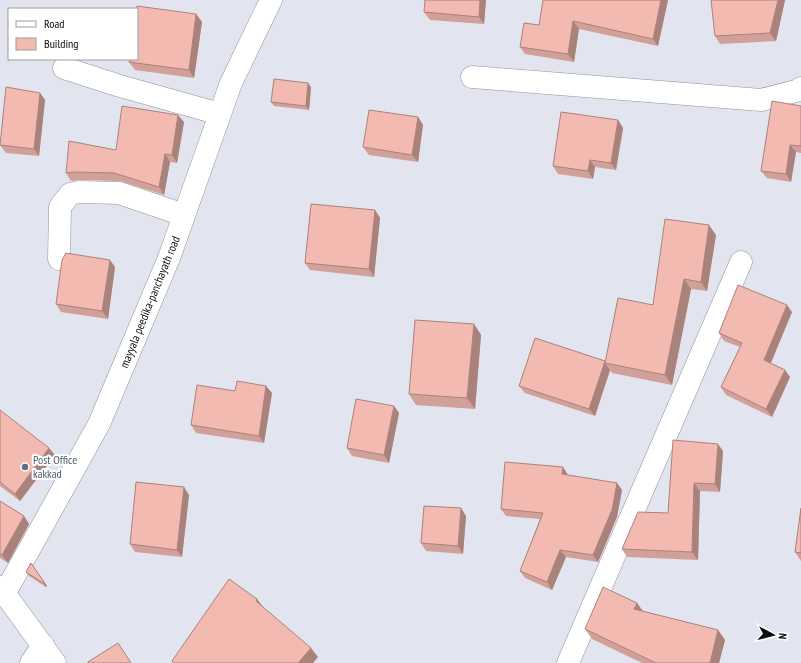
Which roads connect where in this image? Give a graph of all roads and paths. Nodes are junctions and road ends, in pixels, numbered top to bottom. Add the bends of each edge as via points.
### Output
1 (271, 0) edge
2 (64, 68) dead end
3 (472, 77) dead end
4 (801, 88) edge
5 (220, 114) junction
6 (184, 215) junction
7 (59, 259) dead end
8 (741, 262) dead end
9 (2, 590) edge
10 (43, 645) junction
11 (31, 663) edge
12 (55, 663) edge
13 (568, 663) edge

1 - 5 street, mayyala peedika-panchayath road via 231,83
2 - 5 street
3 - 4 street via 761,100
5 - 6 street, mayyala peedika-panchayath road
6 - 7 street via 119,193 70,194 60,207
6 - 9 street, mayyala peedika-panchayath road via 169,258 99,424
8 - 13 street
9 - 10 street
10 - 11 street
10 - 12 street

